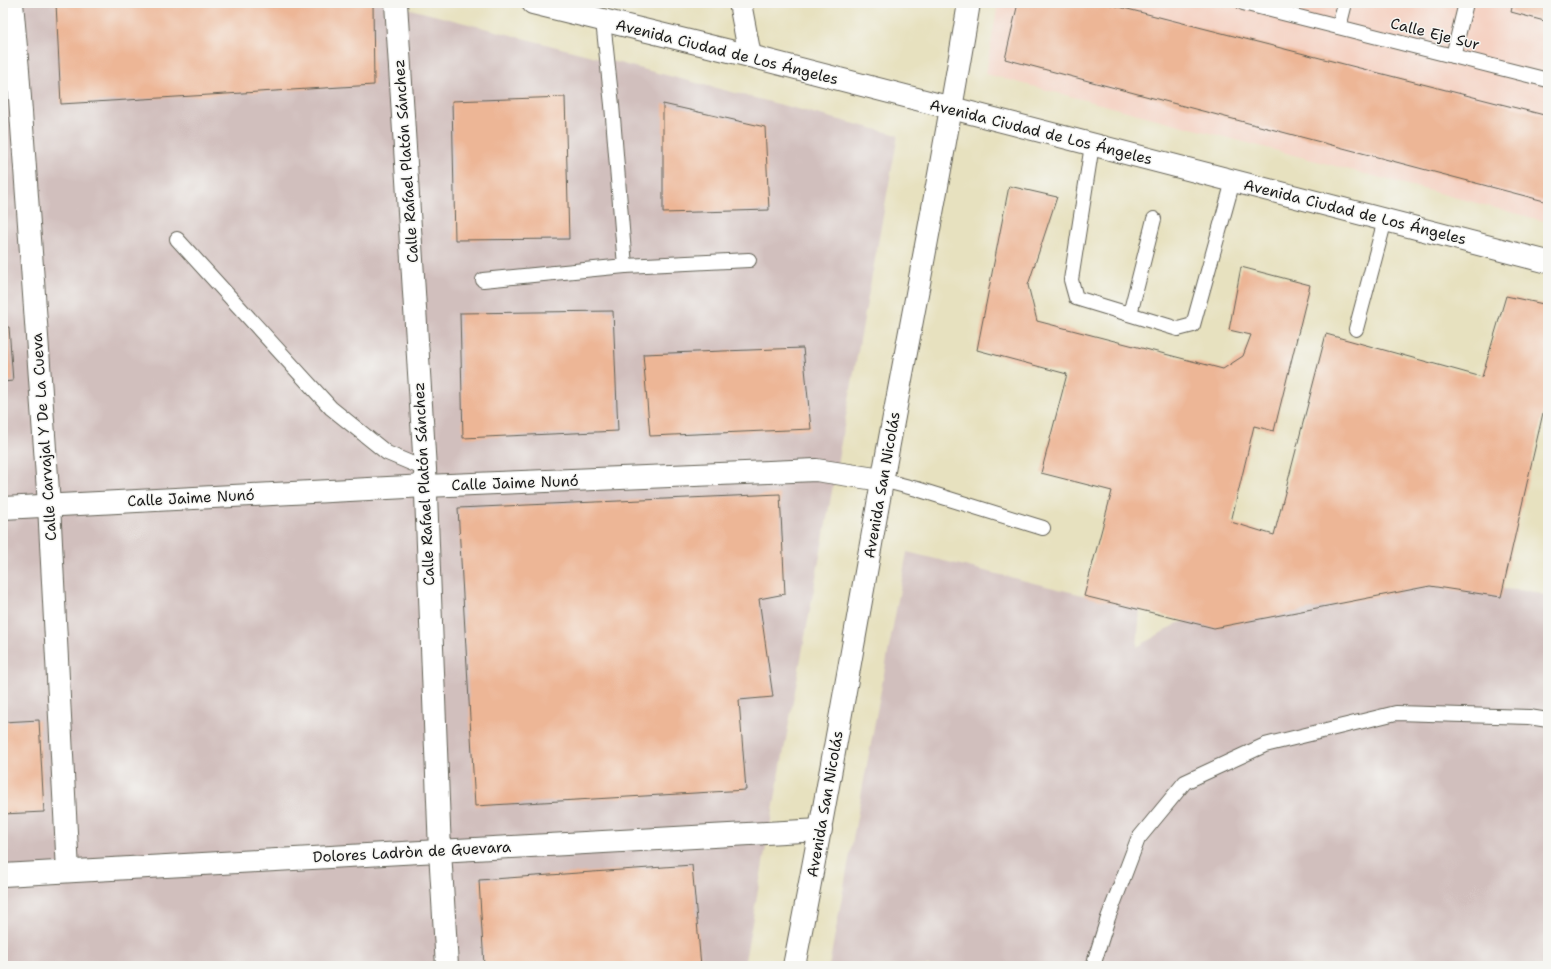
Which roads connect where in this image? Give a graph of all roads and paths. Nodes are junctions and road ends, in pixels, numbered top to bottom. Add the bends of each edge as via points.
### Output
1 (12, 3) edge
2 (396, 3) edge
3 (533, 3) edge
4 (740, 3) edge
5 (969, 3) edge
6 (1243, 3) edge
7 (1345, 3) edge
8 (1466, 3) edge
9 (602, 21) junction
10 (1339, 27) junction
11 (750, 56) junction
12 (1453, 56) junction
13 (1548, 80) edge
14 (952, 109) junction
15 (1092, 145) junction
16 (1233, 181) junction
17 (1154, 218) dead end
18 (1385, 220) junction
19 (177, 239) dead end
20 (749, 260) dead end
21 (1548, 262) edge
22 (625, 266) junction
23 (483, 280) dead end
24 (1130, 314) junction
25 (1356, 329) dead end
26 (425, 478) junction
27 (882, 480) junction
28 (49, 505) junction
29 (3, 508) edge
30 (1043, 528) dead end
31 (1548, 720) edge
32 (821, 830) junction
33 (440, 851) junction
34 (68, 871) junction
35 (3, 875) edge
36 (447, 966) edge
37 (794, 966) edge
38 (1093, 966) edge

1 - 28 street, Calle Carvajal Y De La Cueva
2 - 26 street, Calle Rafael Platón Sánchez
3 - 9 street, Avenida Ciudad de Los Ángeles
4 - 11 street
5 - 14 street, Avenida San Nicolás
6 - 10 lane, Calle Eje Sur
7 - 10 lane
8 - 12 lane
9 - 11 street, Avenida Ciudad de Los Ángeles
9 - 22 lane via 612,106
10 - 12 lane, Calle Eje Sur
11 - 14 street, Avenida Ciudad de Los Ángeles
12 - 13 lane, Calle Eje Sur
14 - 15 street, Avenida Ciudad de Los Ángeles
14 - 27 street, Avenida San Nicolás
15 - 16 street, Avenida Ciudad de Los Ángeles
15 - 24 lane via 1071,280 1076,298
16 - 18 street, Avenida Ciudad de Los Ángeles
16 - 24 lane via 1192,325 1178,329
17 - 24 lane
18 - 21 street, Avenida Ciudad de Los Ángeles
18 - 25 lane
19 - 26 lane via 331,408 387,453
20 - 22 lane
22 - 23 lane
26 - 27 street, Calle Jaime Nunó via 816,470
26 - 28 street, Calle Jaime Nunó
26 - 33 street, Calle Rafael Platón Sánchez
27 - 30 lane
27 - 32 street, Avenida San Nicolás
28 - 29 street, Calle Jaime Nunó
28 - 34 street, Calle Carvajal Y De La Cueva
31 - 38 lane via 1529,717 1396,713 1265,745 1185,782 1138,839
32 - 33 street, Dolores Ladròn de Guevara
32 - 37 street, Avenida San Nicolás
33 - 34 street, Dolores Ladròn de Guevara
33 - 36 street, Calle Rafael Platón Sánchez
34 - 35 street, Dolores Ladròn de Guevara

